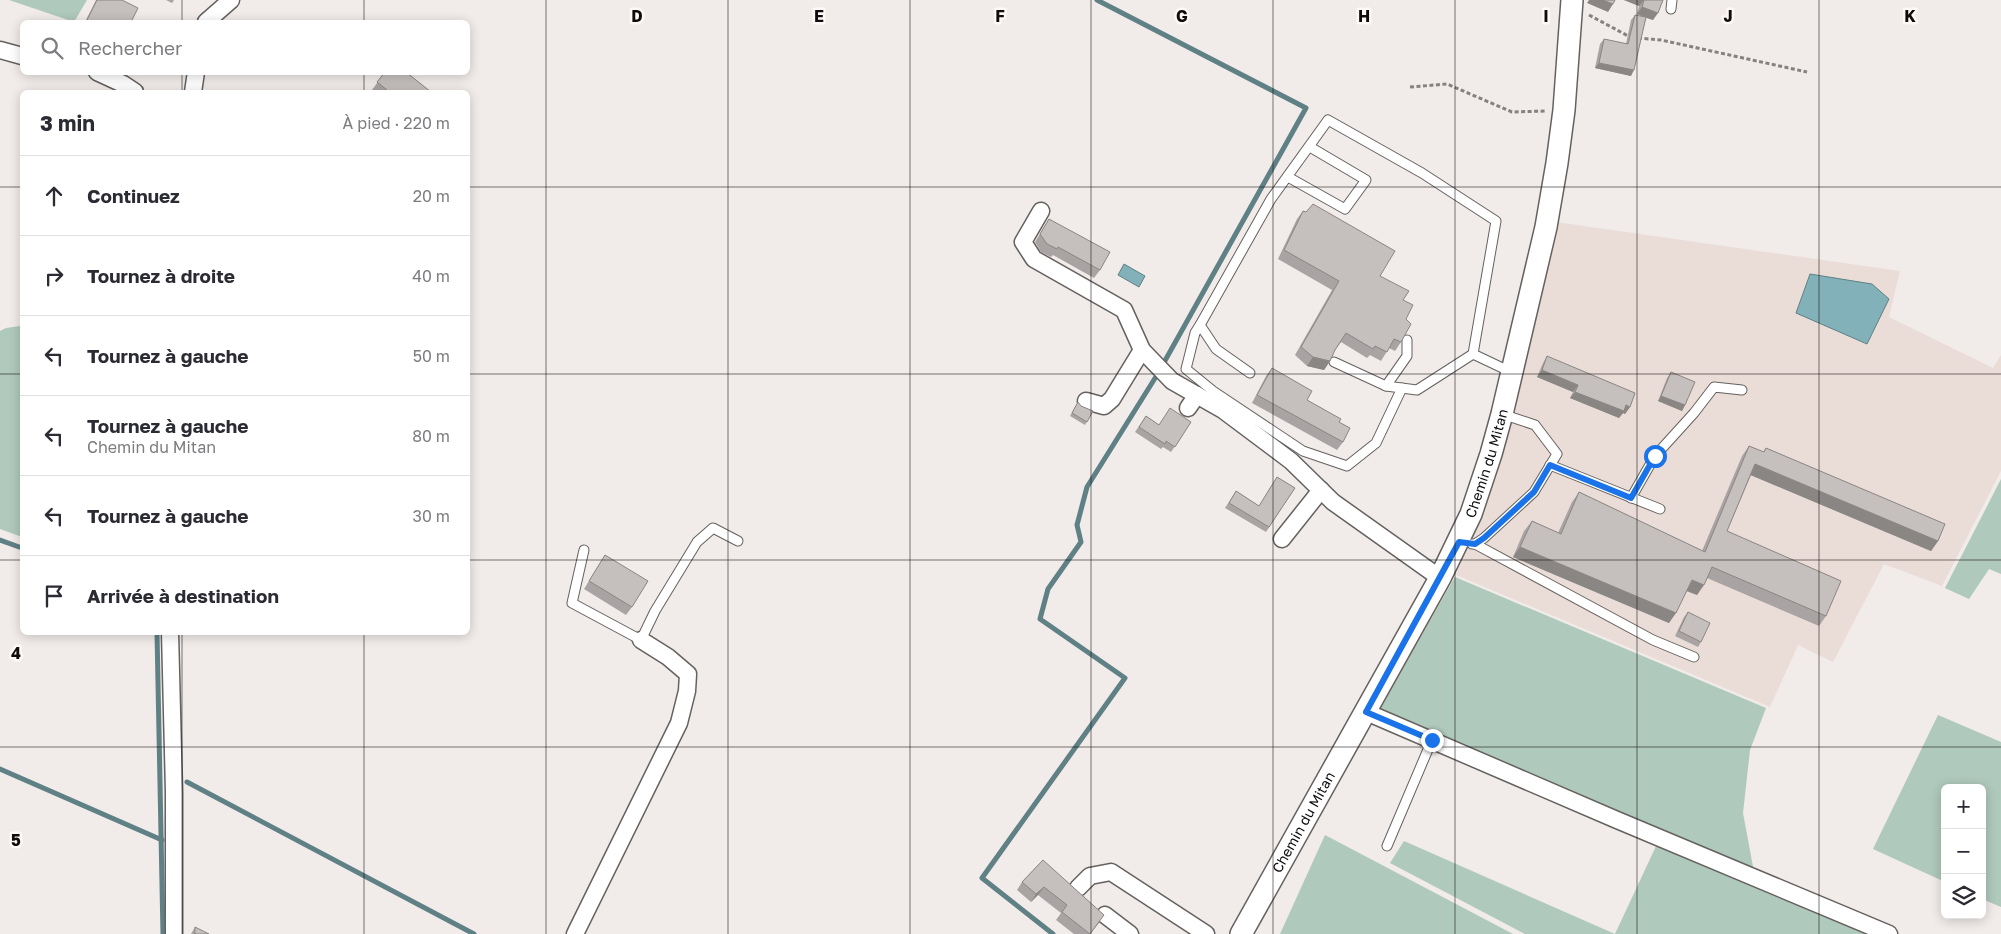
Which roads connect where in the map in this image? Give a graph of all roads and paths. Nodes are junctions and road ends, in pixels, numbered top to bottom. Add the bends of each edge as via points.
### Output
1 (231, 0) edge
2 (1572, 6) edge
3 (209, 20) edge
4 (0, 50) edge
5 (20, 55) edge
6 (1807, 72) dead end
7 (104, 75) edge
8 (196, 75) edge
9 (1410, 87) dead end
10 (132, 90) edge
11 (193, 90) edge
12 (1564, 110) junction
13 (1310, 147) junction
14 (1288, 177) junction
15 (1041, 211) dead end
16 (1200, 324) junction
17 (1407, 340) edge
18 (1142, 350) junction
19 (1474, 354) junction
20 (1334, 362) edge
21 (1250, 372) dead end
22 (1511, 372) junction
23 (1386, 386) junction
24 (1402, 388) junction
25 (1742, 390) dead end
26 (1086, 401) dead end
27 (1502, 414) junction
28 (1550, 465) junction
29 (1321, 490) junction
30 (1631, 498) junction
31 (1660, 509) dead end
32 (1282, 540) dead end
33 (738, 542) dead end
34 (1467, 543) junction
35 (584, 550) dead end
36 (1440, 578) junction
37 (170, 635) edge
38 (640, 640) junction
39 (1694, 657) dead end
40 (1366, 712) junction
41 (1432, 740) junction
42 (1387, 846) dead end
43 (1078, 888) dead end
44 (1105, 915) edge
45 (174, 934) edge
46 (575, 934) edge
47 (1130, 934) edge
48 (1206, 934) edge
49 (1241, 934) edge
50 (1889, 934) edge

1 - 3 street
2 - 6 path via 1632,38 1661,40
2 - 12 street, Chemin du Mitan
4 - 5 street
7 - 10 street
8 - 11 street
9 - 12 path via 1447,84 1512,112
12 - 22 street, Chemin du Mitan via 1546,227
13 - 14 lane
13 - 14 lane via 1366,180 1345,209
13 - 19 lane via 1328,120 1422,173 1496,221
14 - 16 lane via 1271,200
15 - 18 street via 1023,242 1034,259 1124,310
16 - 21 lane via 1216,349
16 - 24 lane via 1186,369 1213,391 1303,451 1347,466 1376,443
17 - 23 lane via 1407,356
18 - 26 street via 1112,399 1104,406
18 - 29 street via 1192,402 1223,410 1291,461
19 - 22 lane
19 - 24 lane via 1417,390
20 - 23 lane
22 - 27 street, Chemin du Mitan
23 - 24 lane
25 - 30 lane via 1714,387 1655,456
27 - 28 lane via 1535,425 1556,454
27 - 34 street, Chemin du Mitan
28 - 30 lane
28 - 34 lane via 1534,492 1484,538
29 - 32 street
29 - 36 street via 1333,502
30 - 31 lane
33 - 38 lane via 713,528 697,542
34 - 36 street, Chemin du Mitan
34 - 39 lane via 1653,640
35 - 38 lane via 572,603
36 - 40 street, Chemin du Mitan
37 - 45 street
38 - 46 street via 688,674 687,691 679,722
40 - 41 street
40 - 49 street, Chemin du Mitan
41 - 42 lane
41 - 50 street
43 - 48 street via 1090,876 1111,872
44 - 47 street

